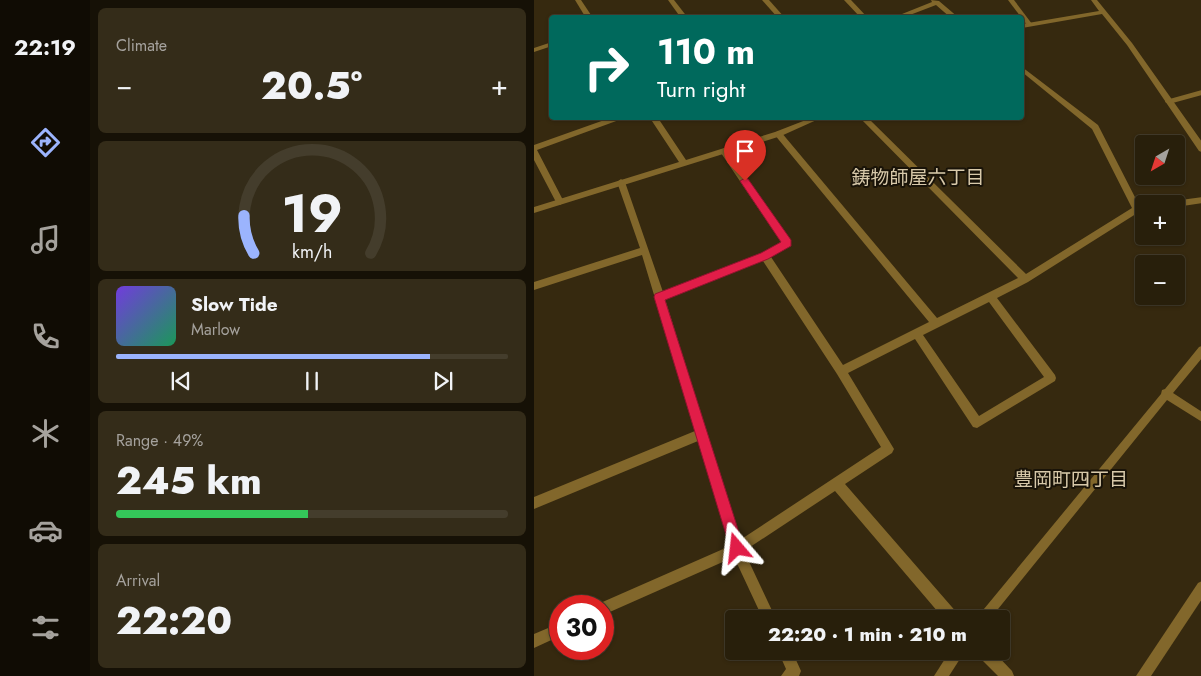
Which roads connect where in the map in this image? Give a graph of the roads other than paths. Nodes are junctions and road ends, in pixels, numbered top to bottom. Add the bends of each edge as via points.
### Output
1 (578, 0) edge
2 (671, 0) edge
3 (765, 0) edge
4 (846, 0) edge
5 (1011, 0) edge
6 (1094, 0) edge
7 (936, 1) edge
8 (1104, 12) junction
9 (588, 15) edge
10 (683, 15) edge
11 (779, 15) edge
12 (862, 15) edge
13 (902, 15) edge
14 (952, 15) edge
15 (1022, 15) edge
16 (1024, 17) edge
17 (1029, 24) junction
18 (1024, 25) edge
19 (549, 45) edge
20 (534, 50) edge
21 (1024, 71) edge
22 (1201, 92) edge
23 (1169, 102) junction
24 (611, 120) edge
25 (655, 120) edge
26 (811, 120) edge
27 (866, 120) edge
28 (778, 134) junction
29 (534, 148) edge
30 (1201, 149) edge
31 (724, 151) junction
32 (534, 152) edge
33 (684, 163) junction
34 (621, 182) junction
35 (1135, 197) edge
36 (1201, 200) edge
37 (560, 202) junction
38 (1185, 202) edge
39 (534, 210) edge
40 (1135, 212) edge
41 (645, 250) junction
42 (765, 256) junction
43 (1025, 279) junction
44 (534, 286) edge
45 (659, 297) junction
46 (991, 297) junction
47 (936, 324) junction
48 (916, 333) junction
49 (1201, 350) edge
50 (841, 371) junction
51 (1165, 393) junction
52 (1201, 418) edge
53 (701, 434) junction
54 (837, 484) junction
55 (534, 502) edge
56 (737, 548) junction
57 (1201, 587) edge
58 (614, 604) edge
59 (766, 610) edge
60 (945, 610) edge
61 (990, 610) edge
62 (549, 634) edge
63 (534, 641) edge
64 (789, 660) edge
65 (952, 660) edge
66 (992, 660) edge
67 (788, 676) edge
68 (941, 676) edge
69 (1007, 676) edge
70 (1143, 676) edge

1 - 9 street
2 - 10 street
3 - 11 street
4 - 12 street
5 - 15 street
6 - 8 street
7 - 13 street
7 - 14 street
8 - 17 street
8 - 23 street
16 - 17 street
17 - 18 street
19 - 20 street
21 - 35 street via 1095,127
22 - 23 street
23 - 30 street
24 - 29 street
25 - 33 street
26 - 28 street
27 - 43 street
28 - 31 street
28 - 47 street
31 - 33 street
31 - 42 street via 787,243
32 - 37 street
33 - 34 street
34 - 37 street
34 - 41 street
36 - 38 street
37 - 39 street
40 - 43 street
41 - 44 street
41 - 45 street
42 - 45 street
42 - 50 street
43 - 46 street
45 - 53 street
46 - 47 street
46 - 48 street via 1051,378 977,423
47 - 48 street
48 - 50 street
49 - 51 lane
50 - 54 street via 888,449
51 - 52 lane
51 - 61 lane
53 - 55 street
53 - 56 street
54 - 56 street
54 - 60 street
56 - 58 street
56 - 59 street
57 - 70 street
62 - 63 street
64 - 67 street via 794,671
65 - 68 street
66 - 69 street

